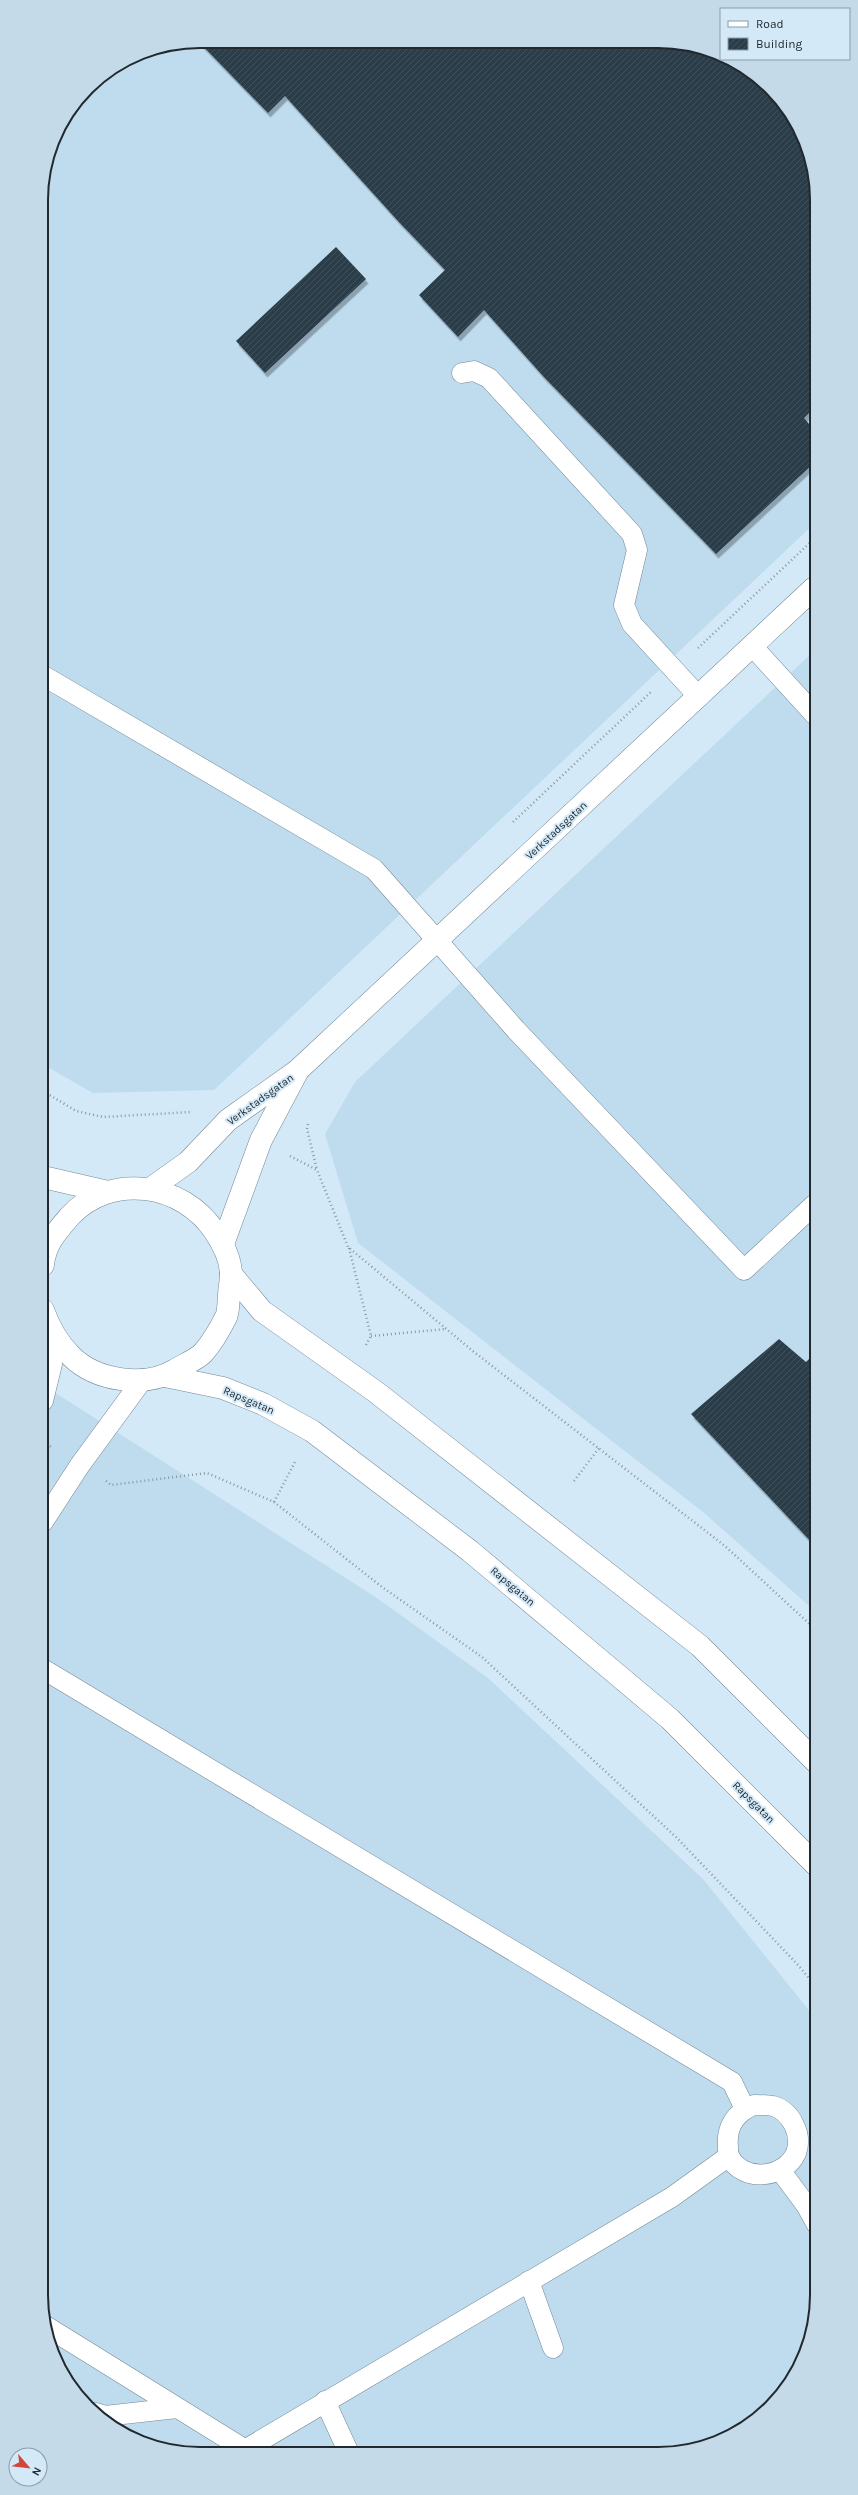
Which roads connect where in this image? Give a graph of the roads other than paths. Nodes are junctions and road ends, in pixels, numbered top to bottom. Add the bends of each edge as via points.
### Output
1 (462, 373) dead end
2 (810, 592) edge
3 (753, 647) junction
4 (48, 679) edge
5 (699, 697) junction
6 (810, 710) edge
7 (438, 940) junction
8 (297, 1071) junction
9 (48, 1179) edge
10 (150, 1189) junction
11 (108, 1192) junction
12 (810, 1209) edge
13 (48, 1244) edge
14 (223, 1244) junction
15 (231, 1274) junction
16 (48, 1321) edge
17 (48, 1337) edge
18 (164, 1376) junction
19 (143, 1379) junction
20 (48, 1380) edge
21 (48, 1514) edge
22 (48, 1672) edge
23 (810, 1756) edge
24 (810, 1859) edge
25 (745, 2109) junction
26 (729, 2156) junction
27 (780, 2170) junction
28 (810, 2212) edge
29 (529, 2281) junction
30 (52, 2330) edge
31 (553, 2348) dead end
32 (325, 2401) junction
33 (177, 2408) junction
34 (108, 2416) edge
35 (238, 2447) edge
36 (248, 2447) edge
37 (346, 2447) edge

1 - 5 lane via 474,371 489,378 632,534 637,550 624,605 632,624
2 - 3 street, Verkstadsgatan
3 - 5 street, Verkstadsgatan
3 - 6 lane
4 - 7 lane via 374,869
5 - 7 street, Verkstadsgatan
7 - 8 street, Verkstadsgatan
7 - 12 lane via 516,1030 744,1270
8 - 10 street, Verkstadsgatan via 228,1120 188,1162
8 - 14 street, Verkstadsgatan via 261,1140
9 - 11 street
10 - 11 street via 132,1188
10 - 14 street via 182,1200 206,1219
11 - 13 street via 80,1205 52,1235
14 - 15 street
15 - 18 street via 227,1316 203,1353
15 - 23 street via 262,1311 376,1392 700,1646
16 - 19 street via 72,1357 100,1374 130,1381
17 - 20 lane via 52,1364
18 - 19 street
18 - 24 street, Rapsgatan via 222,1388 263,1404 312,1431 470,1550 670,1719
19 - 21 lane via 80,1465
22 - 25 lane via 732,2082
25 - 26 lane via 729,2127
25 - 27 lane via 754,2105 773,2106 790,2117 797,2130 798,2144 790,2163
26 - 27 lane via 740,2167 758,2175 772,2174
26 - 29 lane via 672,2197
27 - 28 lane
29 - 31 lane
29 - 32 lane
30 - 33 lane
32 - 36 lane
32 - 37 lane
33 - 34 lane
33 - 35 lane

